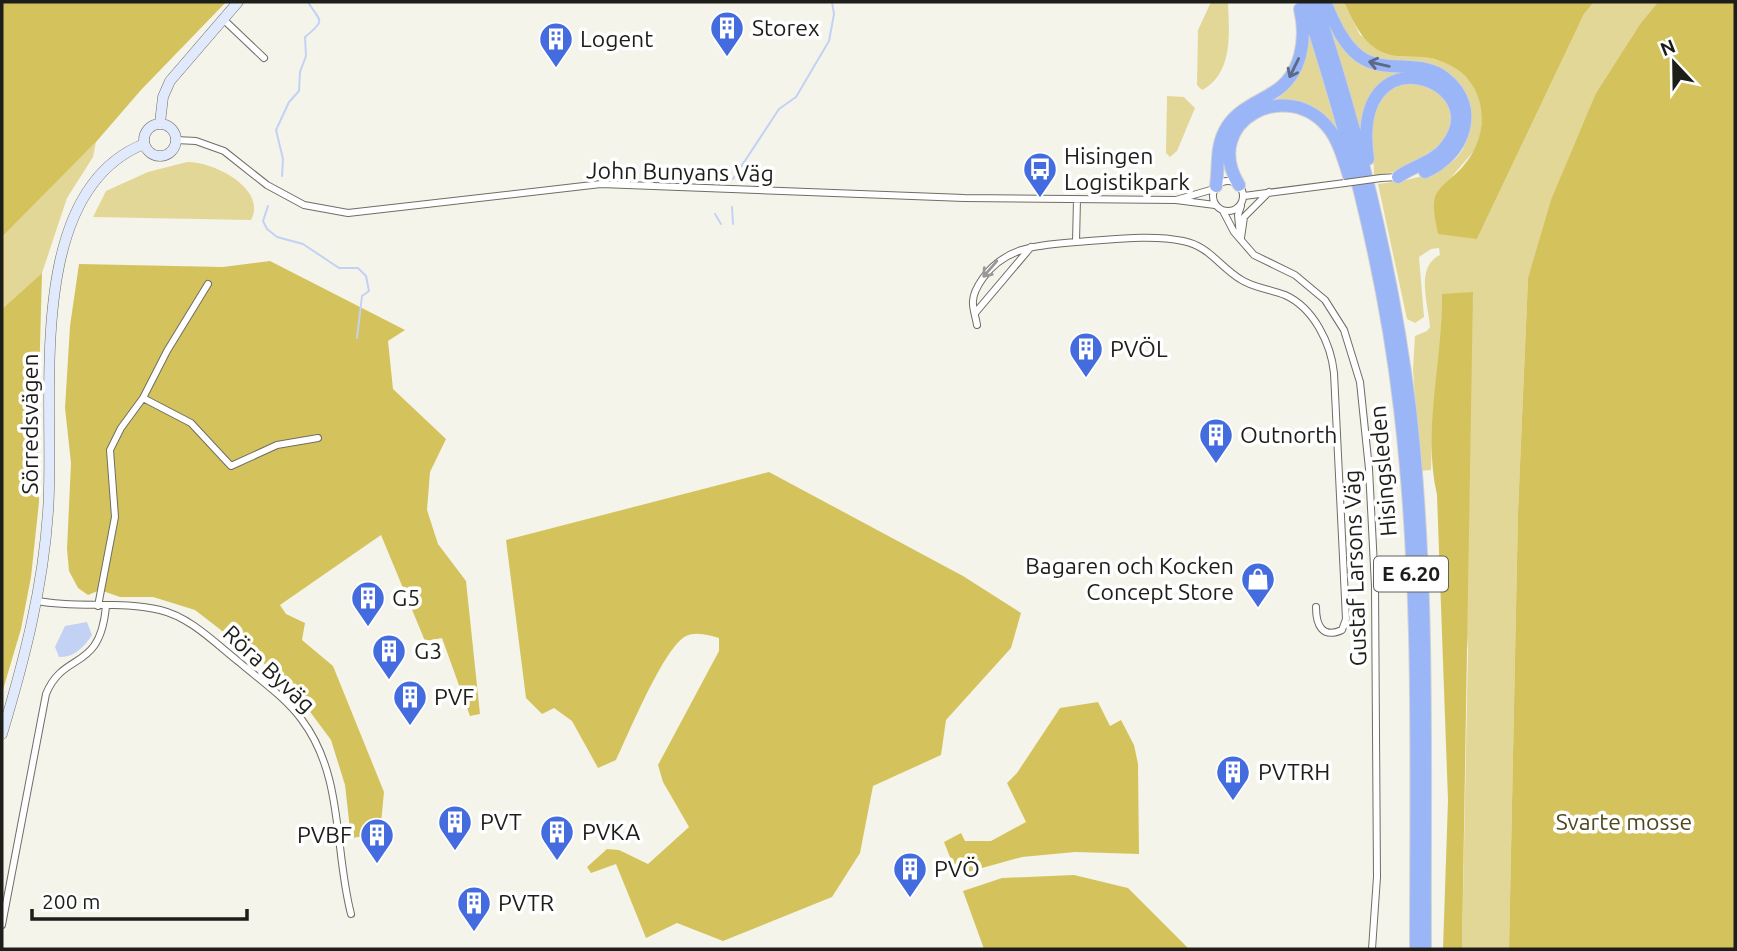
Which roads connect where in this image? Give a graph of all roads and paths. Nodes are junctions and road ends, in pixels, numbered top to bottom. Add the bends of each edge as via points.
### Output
1 (238, 2) edge
2 (1298, 2) edge
3 (1305, 2) edge
4 (1315, 2) edge
5 (1325, 2) edge
6 (223, 19) junction
7 (264, 58) dead end
8 (160, 123) junction
9 (176, 139) junction
10 (144, 144) junction
11 (1398, 177) junction
12 (1215, 187) junction
13 (1241, 191) junction
14 (1269, 191) junction
15 (1077, 199) junction
16 (1176, 200) junction
17 (1215, 205) junction
18 (1241, 205) junction
19 (1374, 207) junction
20 (1223, 211) junction
21 (1241, 238) junction
22 (1076, 242) junction
23 (1032, 247) junction
24 (1376, 258) junction
25 (208, 284) dead end
26 (976, 312) junction
27 (977, 325) dead end
28 (143, 398) junction
29 (318, 438) dead end
30 (38, 601) junction
31 (102, 606) junction
32 (1316, 607) dead end
33 (2, 734) edge
34 (351, 914) dead end
35 (2, 925) edge
36 (1372, 949) edge
37 (1416, 949) edge
38 (1424, 949) edge

1 - 6 street, Sörredsvägen
2 -> 12 highway via 1304,32 1298,62 1281,88 1244,109 1229,124 1219,147
3 - 24 highway, Hisingsleden / E 6.20 via 1350,150
4 - 19 highway, Hisingsleden / E 6.20
11 -> 5 highway via 1428,170 1452,154 1465,126 1461,99 1449,82 1433,71 1382,66 1359,57
6 - 7 street
6 - 8 street, Sörredsvägen via 167,85
8 - 9 street via 172,128
8 - 10 street, Sörredsvägen via 147,130
9 - 10 street via 172,150 162,156 151,153
9 - 15 street, John Bunyans Väg via 224,151 297,202 348,214 601,184
10 - 30 street, Sörredsvägen via 118,156 95,177 75,218 59,269 50,341 49,510
11 - 14 street, bridge
11 - 19 highway via 1438,155 1454,132 1456,114 1450,97 1424,78 1393,82 1370,109 1366,136 1377,193
12 - 13 street via 1228,181
12 - 16 street, John Bunyans Väg
12 - 17 street
13 - 14 street
13 - 18 street
13 - 24 highway via 1231,170 1229,147 1240,124 1273,106 1308,111 1336,139 1368,249
14 - 21 street via 1244,217
15 - 16 street, John Bunyans Väg
15 - 22 street
16 - 17 street, John Bunyans Väg
17 - 20 street
18 - 20 street
18 - 21 street
19 - 38 highway, Hisingsleden / E 6.20 via 1400,342 1417,487
20 - 21 street, Gustaf Larsons Väg
21 - 36 street, Gustaf Larsons Väg via 1254,255 1295,275 1325,300 1343,330 1359,379 1376,586 1377,877
22 - 23 street
22 - 32 street via 1190,242 1210,252 1245,283 1286,296 1311,317 1328,346 1334,373 1346,619 1342,630 1321,630
23 - 26 street
23 -> 26 street via 1002,257 988,271 974,296
24 - 37 highway, Hisingsleden / E 6.20 via 1397,383 1409,516
25 - 28 street
26 - 27 street
28 - 29 street via 191,422 230,466 277,445
28 - 31 street via 110,450 116,517
30 - 31 street, Röra Byväg
30 - 33 street, Sörredsvägen
31 - 34 street, Röra Byväg via 147,607 185,621 301,719 330,778
31 - 35 street via 104,630 99,641 55,677 46,694

